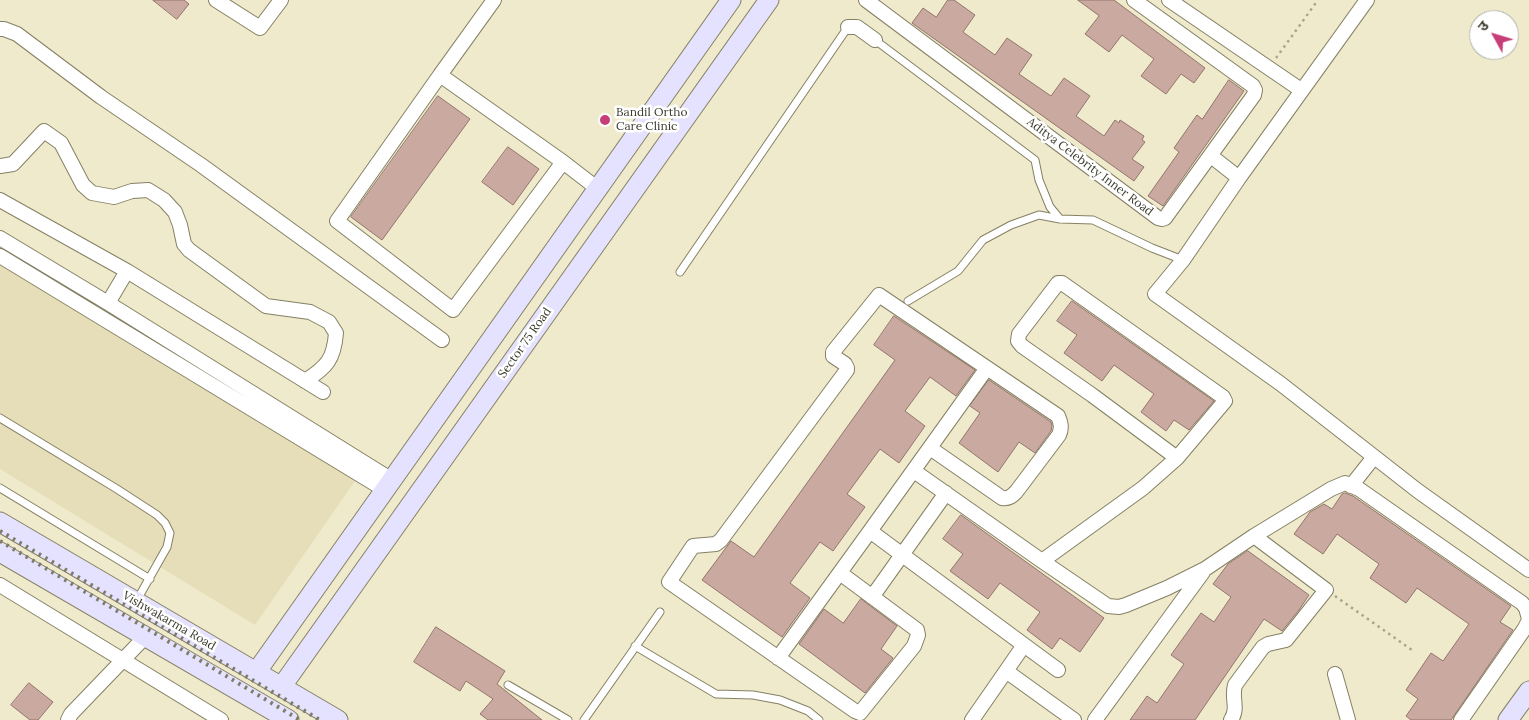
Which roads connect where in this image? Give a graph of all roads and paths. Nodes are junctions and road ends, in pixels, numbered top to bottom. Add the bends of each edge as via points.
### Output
1 (216, 0) edge
2 (281, 0) edge
3 (494, 0) edge
4 (731, 0) edge
5 (769, 0) edge
6 (866, 0) edge
7 (1134, 0) edge
8 (1169, 0) edge
9 (1318, 0) edge
10 (1367, 0) edge
11 (848, 27) joint
12 (0, 29) edge
13 (874, 40) joint
14 (1270, 68) junction
15 (440, 75) junction
16 (1301, 90) junction
17 (1211, 156) junction
18 (563, 162) junction
19 (0, 166) edge
20 (1239, 178) junction
21 (598, 189) junction
22 (0, 200) edge
23 (1060, 219) junction
24 (0, 238) edge
25 (0, 256) edge
26 (1183, 260) junction
27 (127, 271) junction
28 (680, 272) dead end
29 (908, 301) dead end
30 (108, 303) junction
31 (442, 340) dead end
32 (987, 368) junction
33 (305, 381) junction
34 (323, 392) dead end
35 (0, 418) edge
36 (930, 448) junction
37 (1374, 457) junction
38 (1177, 458) junction
39 (914, 470) junction
40 (388, 485) junction
41 (1352, 486) junction
42 (0, 488) edge
43 (946, 493) junction
44 (0, 522) edge
45 (870, 531) junction
46 (1254, 536) junction
47 (0, 552) edge
48 (902, 554) junction
49 (1042, 561) junction
50 (1204, 569) junction
51 (1529, 570) edge
52 (840, 573) junction
53 (150, 579) junction
54 (0, 586) edge
55 (1326, 590) junction
56 (872, 597) junction
57 (136, 601) junction
58 (660, 612) dead end
59 (1529, 619) edge
60 (287, 628) junction
61 (145, 637) junction
62 (311, 645) junction
63 (1024, 645) junction
64 (635, 646) junction
65 (1412, 650) dead end
66 (778, 658) junction
67 (122, 661) junction
68 (1058, 670) dead end
69 (257, 671) junction
70 (1006, 671) junction
71 (1335, 674) dead end
72 (282, 686) junction
73 (508, 686) dead end
74 (1529, 691) edge
75 (68, 720) edge
76 (221, 720) edge
77 (289, 720) edge
78 (338, 720) edge
79 (568, 720) edge
80 (584, 720) edge
81 (819, 720) edge
82 (972, 720) edge
83 (1074, 720) edge
84 (1095, 720) edge
85 (1231, 720) edge
86 (1348, 720) edge
87 (1461, 720) edge
88 (1508, 720) edge

1 - 2 street via 260,28
3 - 15 street
4 - 21 street
5 - 62 street, Sector 75 Road
6 - 17 street, Aditya Celebrity Inner Road via 1158,218 1165,218
7 - 17 street, Aditya Celebrity Inner Road via 1255,90
8 - 14 street
9 - 14 path
10 - 16 street
11 - 13 street via 857,27
11 - 28 lane
12 - 31 street via 17,34
13 - 23 lane via 1036,160 1038,180 1050,207
14 - 16 street
15 - 18 street
15 - 18 street via 337,221 453,310
16 - 20 street
17 - 20 street
18 - 21 street
19 - 33 street via 13,164 44,131 61,143 82,185 92,193 114,197 148,190 164,200 175,212 184,244 189,250 266,306 310,312 329,322 336,333 335,348 325,368
20 - 26 street
21 - 40 street
22 - 27 street
23 - 26 lane via 1093,220
23 - 29 lane via 1038,215 983,240 958,271
24 - 30 street
25 - 40 street
26 - 37 street via 1154,294 1281,384
27 - 30 street
27 - 33 street
30 - 40 street
32 - 36 street
32 - 36 street via 1058,416 1062,430 1059,435 1012,497 1007,499
32 - 66 street via 879,295 833,352 833,356 846,365 846,370 750,501 721,540 716,544 693,546 690,550 669,582
33 - 34 street
35 - 53 lane via 125,494 165,523 170,533 167,547
36 - 39 street
37 - 41 street
37 - 51 street
38 - 38 street via 1224,399 1058,283 1019,334 1018,341
38 - 49 street via 1143,488
39 - 43 street
39 - 45 street
40 - 60 street
41 - 46 street via 1345,483 1331,489
41 - 59 street via 1522,602
42 - 53 lane
43 - 48 street
43 - 49 street
44 - 57 street, Vishwakarma Road
45 - 48 street
45 - 52 street
46 - 50 street
46 - 55 street
47 - 61 street, Vishwakarma Road
48 - 56 street
48 - 63 street
49 - 50 street via 1113,607 1142,598
50 - 84 street
52 - 56 street
52 - 66 street
53 - 57 lane
54 - 67 street
55 - 65 path
55 - 85 street via 1286,640 1265,645 1235,685 1235,712
56 - 66 street via 917,630 918,635 914,646 862,712 856,712
57 - 69 street, Vishwakarma Road
58 - 64 lane
59 - 87 street via 1526,628
60 - 62 street
60 - 69 street
61 - 67 street
61 - 77 street, Vishwakarma Road
62 - 72 street, Sector 75 Road
63 - 68 street
63 - 70 street
64 - 80 lane
64 - 81 lane via 716,694 780,700 808,711
67 - 75 street
67 - 76 street
69 - 72 street, Vishwakarma Road
70 - 82 street
70 - 83 street
71 - 86 street
72 - 78 street, Vishwakarma Road
73 - 79 lane
74 - 88 street

